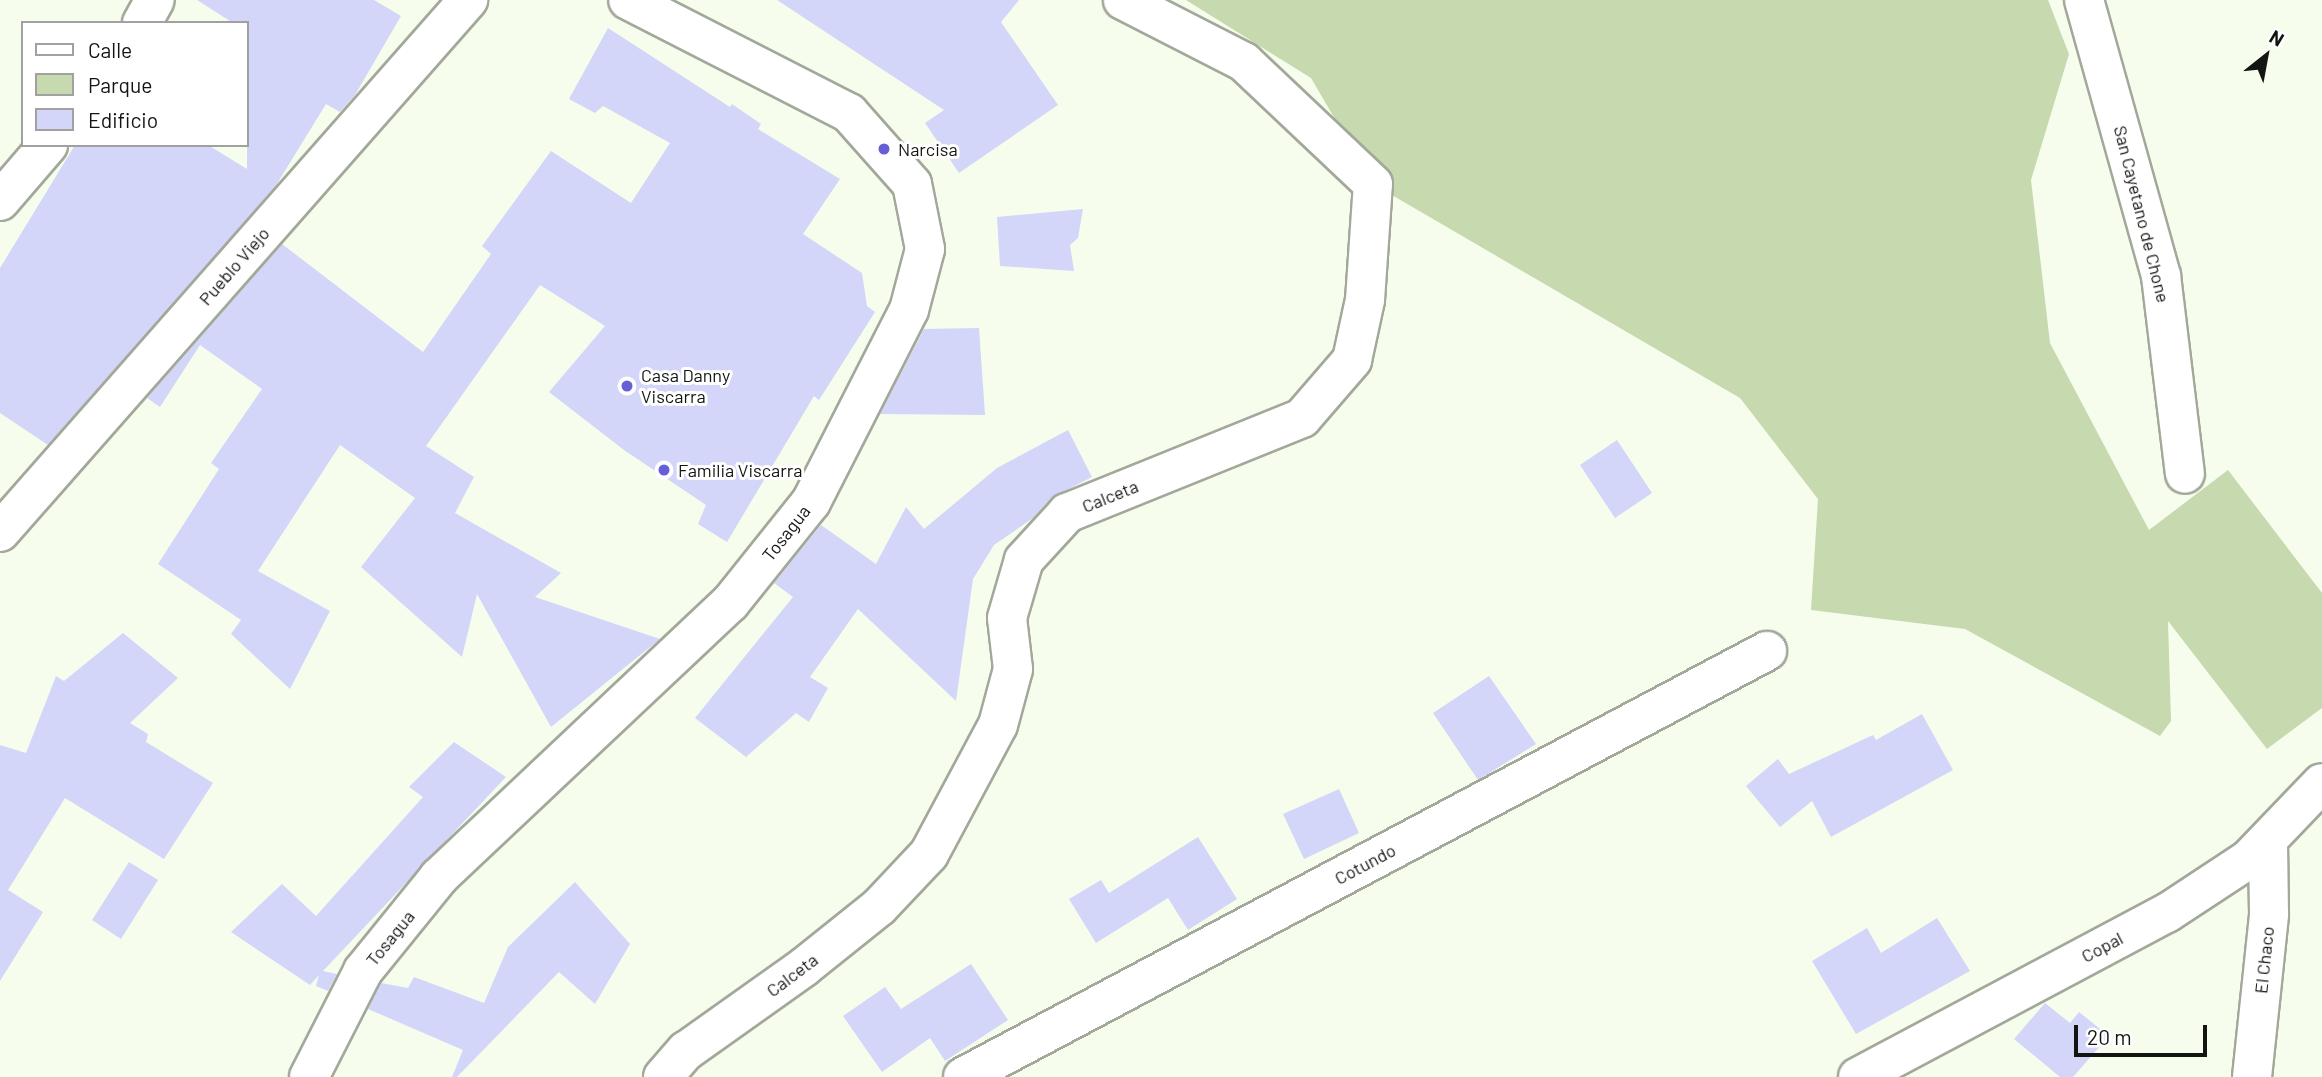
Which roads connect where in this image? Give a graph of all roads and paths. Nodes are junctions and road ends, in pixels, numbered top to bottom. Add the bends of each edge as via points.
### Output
1 (155, 0) edge
2 (468, 0) edge
3 (628, 0) edge
4 (1124, 0) edge
5 (2084, 0) edge
6 (143, 21) edge
7 (46, 147) edge
8 (0, 201) edge
9 (2185, 474) dead end
10 (0, 532) edge
11 (1767, 651) dead end
12 (2322, 783) edge
13 (2268, 842) junction
14 (309, 1077) edge
15 (663, 1077) edge
16 (963, 1077) edge
17 (1858, 1077) edge
18 (2252, 1077) edge

1 - 6 street
2 - 10 street, Pueblo Viejo
3 - 14 street, Tosagua via 849,113 912,184 925,249 909,310 811,502 730,603 439,877 363,971
4 - 15 street, Calceta via 1244,62 1373,184 1365,300 1352,360 1301,418 1068,513 1024,560 1007,618 1013,669 998,725 929,854 878,907 804,967 686,1051
5 - 9 street, San Cayetano de Chone via 2161,276
7 - 8 street
11 - 16 street, Cotundo
12 - 13 street, Copal
13 - 17 street, Copal via 2167,913
13 - 18 street, El Chaco via 2269,914

